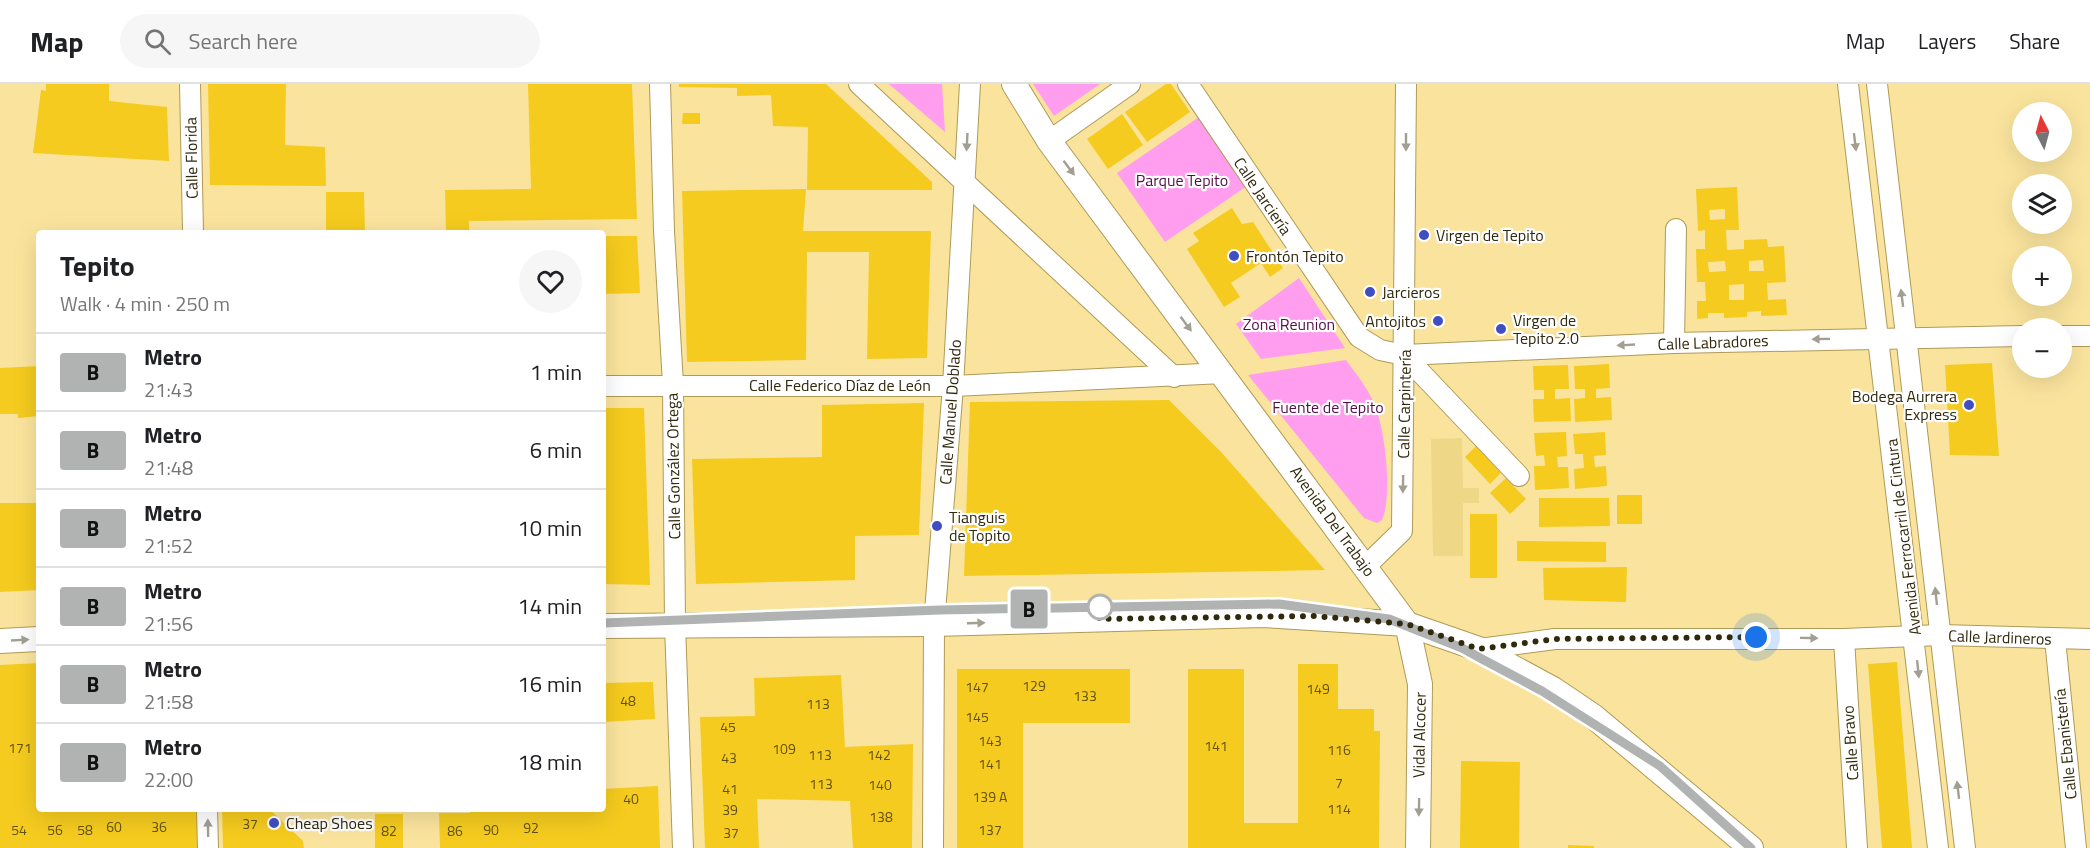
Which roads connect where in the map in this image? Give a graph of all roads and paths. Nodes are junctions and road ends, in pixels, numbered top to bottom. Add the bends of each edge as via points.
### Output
1 (190, 84) edge
2 (660, 84) edge
3 (859, 84) edge
4 (970, 84) edge
5 (1014, 84) edge
6 (1130, 84) edge
7 (1188, 84) edge
8 (1406, 84) edge
9 (1848, 84) edge
10 (1877, 84) edge
11 (1049, 141) junction
12 (964, 180) junction
13 (1676, 229) dead end
14 (193, 230) edge
15 (2012, 336) edge
16 (2072, 336) edge
17 (2090, 336) edge
18 (1906, 337) junction
19 (1880, 338) junction
20 (1674, 343) junction
21 (1404, 355) junction
22 (1223, 373) junction
23 (1174, 377) junction
24 (673, 384) junction
25 (606, 386) edge
26 (953, 386) junction
27 (1520, 476) dead end
28 (1366, 566) junction
29 (934, 624) junction
30 (1407, 624) junction
31 (675, 625) junction
32 (606, 626) edge
33 (1914, 635) junction
34 (1940, 635) junction
35 (36, 639) edge
36 (1844, 639) junction
37 (2055, 639) junction
38 (2090, 639) edge
39 (0, 641) edge
40 (1479, 649) junction
41 (207, 812) edge
42 (208, 848) edge
43 (683, 848) edge
44 (933, 848) edge
45 (1418, 848) edge
46 (1751, 848) edge
47 (1857, 848) edge
48 (1938, 848) edge
49 (1965, 848) edge
50 (2076, 848) edge

1 - 14 street, Calle Florida
2 - 24 street, Calle González Ortega
3 - 12 street
4 -> 12 street, Calle Manuel Doblado
5 - 11 main road, Avenida Del Trabajo
6 - 11 street
7 - 21 street, Calle Jarciería via 1359,337 1380,350
8 -> 21 street, Calle Carpintería
9 -> 19 street, Avenida Ferrocarril de Cintura
18 -> 10 street, Avenida Ferrocarril de Cintura
11 -> 22 main road, Avenida Del Trabajo
12 - 23 street
12 - 26 street, Calle Manuel Doblado
13 - 20 street
15 - 18 street, Calle Labradores
16 - 17 street
18 - 19 street, Calle Labradores
34 -> 18 street, Avenida Ferrocarril de Cintura
19 -> 20 street, Calle Labradores
19 - 33 street, Avenida Ferrocarril de Cintura
20 -> 21 street, Calle Labradores
21 - 27 street
21 -> 28 street, Calle Carpintería via 1402,531
22 - 23 street, Calle Federico Díaz de León
22 - 28 main road, Avenida Del Trabajo
23 - 26 street, Calle Federico Díaz de León
24 - 25 street, Calle Federico Díaz de León
24 - 26 street, Calle Federico Díaz de León
24 - 31 street, Calle González Ortega
26 - 29 street, Calle Manuel Doblado
28 - 30 main road, Avenida Del Trabajo
29 -> 30 main road via 1263,615
29 - 31 main road
29 - 44 street, Calle Manuel Doblado
30 - 40 main road
30 -> 45 main road, Vidal Alcocer via 1420,684
31 - 32 main road
31 - 43 street, Calle González Ortega
33 - 34 street, Calle Jardineros
33 - 36 street, Calle Jardineros
33 -> 48 street, Avenida Ferrocarril de Cintura
34 - 37 street, Calle Jardineros
49 -> 34 street, Avenida Ferrocarril de Cintura
39 -> 35 main road
40 -> 36 street, Calle Jardineros via 1555,639
36 - 47 street, Calle Bravo
37 - 38 street, Calle Jardineros
37 - 50 street, Calle Ebanistería
40 - 46 main road via 1553,689 1593,716
42 -> 41 street

